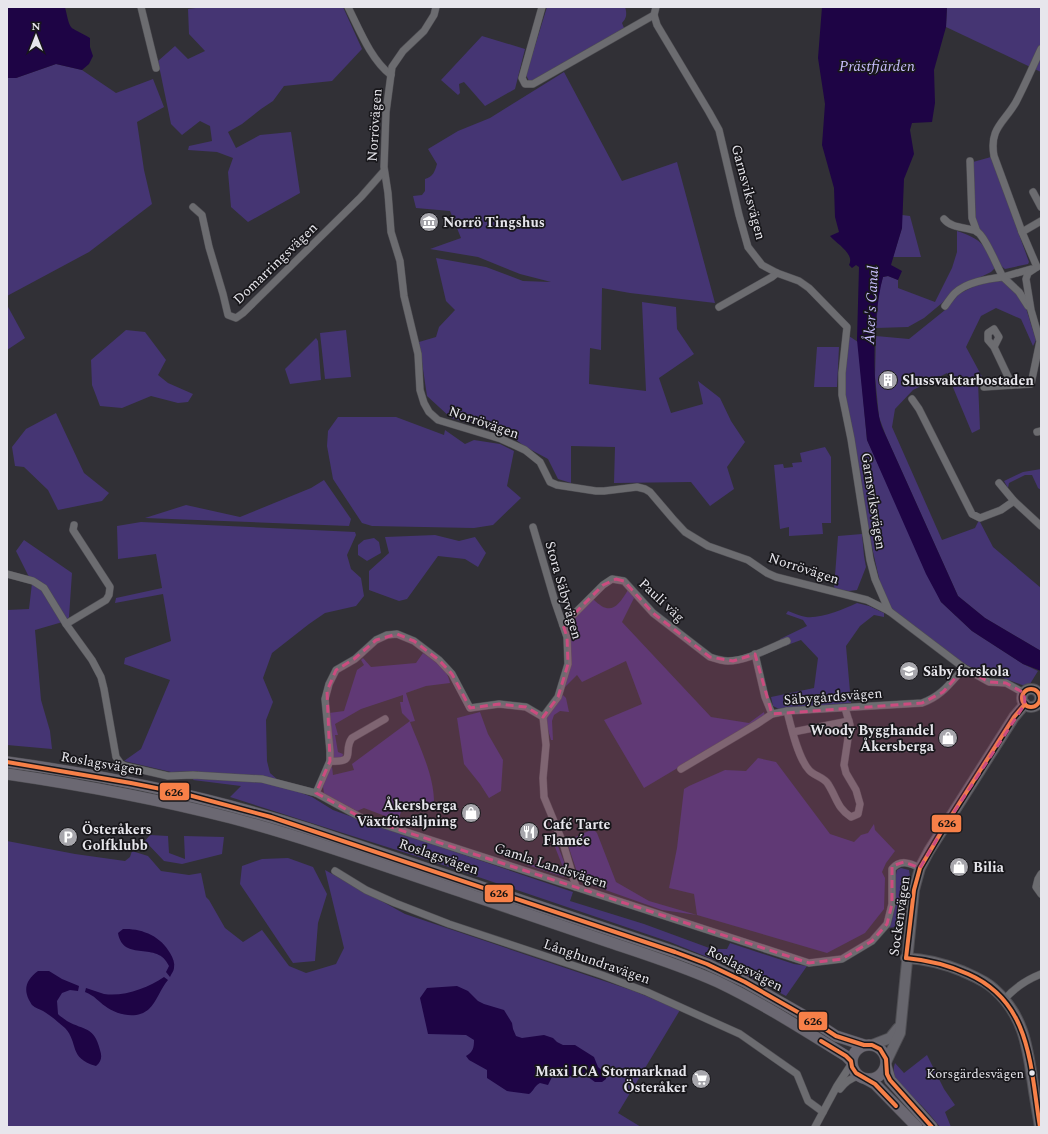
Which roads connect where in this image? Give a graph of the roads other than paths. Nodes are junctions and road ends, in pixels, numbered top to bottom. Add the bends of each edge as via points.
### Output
1 (141, 7) edge
2 (348, 7) edge
3 (436, 7) edge
4 (542, 7) edge
5 (656, 7) edge
6 (654, 15) junction
7 (1041, 49) edge
8 (156, 68) dead end
9 (391, 75) junction
10 (970, 161) dead end
11 (384, 171) junction
12 (1034, 192) dead end
13 (193, 207) dead end
14 (1041, 207) edge
15 (944, 219) dead end
16 (1041, 221) edge
17 (977, 232) junction
18 (1022, 232) junction
19 (1039, 266) edge
20 (777, 273) junction
21 (1003, 277) junction
22 (945, 306) dead end
23 (719, 307) dead end
24 (1030, 310) junction
25 (1041, 341) edge
26 (994, 347) dead end
27 (1012, 385) junction
28 (984, 387) dead end
29 (912, 399) dead end
30 (999, 483) dead end
31 (1014, 501) junction
32 (74, 525) dead end
33 (1041, 526) edge
34 (533, 527) dead end
35 (7, 574) edge
36 (889, 611) junction
37 (66, 624) junction
38 (563, 625) junction
39 (787, 641) dead end
40 (755, 654) junction
41 (964, 668) junction
42 (1024, 693) junction
43 (1040, 695) edge
44 (1025, 704) junction
45 (845, 708) junction
46 (786, 711) junction
47 (772, 714) junction
48 (543, 718) junction
49 (385, 719) dead end
50 (849, 721) junction
51 (793, 732) junction
52 (330, 761) junction
53 (7, 762) edge
54 (681, 769) dead end
55 (7, 774) edge
56 (316, 793) junction
57 (920, 868) junction
58 (335, 871) dead end
59 (1041, 874) edge
60 (576, 887) junction
61 (1041, 894) edge
62 (906, 958) junction
63 (1041, 974) edge
64 (1004, 1000) junction
65 (902, 1019) junction
66 (868, 1045) junction
67 (852, 1062) junction
68 (886, 1064) junction
69 (862, 1077) junction
70 (823, 1112) junction
71 (815, 1127) edge
72 (917, 1127) edge
73 (932, 1127) edge
74 (1040, 1127) edge

1 - 8 street
2 - 9 street via 369,48 385,71
3 - 9 street, Norrövägen via 424,31 403,51 392,67
4 - 6 street via 522,78 525,84 533,84
5 - 6 street
6 - 20 street, Garnsviksvägen via 657,26 719,130 748,247 762,265
7 - 18 street via 1015,102 995,132 992,145
9 - 11 street, Norrövägen via 386,112
10 - 17 street via 972,218
11 - 13 street, Domarringsvägen via 361,197 236,318 228,315 202,215
11 - 36 street, Norrövägen via 391,232 400,261 404,296 418,354 420,390 429,412 438,420 501,439 525,450 540,462 550,482 557,485 596,491 637,487 645,489 686,532 708,546 748,560 768,574 867,600
12 - 14 street
15 - 17 street via 947,224
16 - 18 street
17 - 21 street via 987,245
18 - 19 street
19 - 21 street
19 - 24 street via 1028,273 1026,279
20 - 23 street
20 - 36 street, Garnsviksvägen via 799,280 847,327 842,395 852,439 870,560
21 - 22 street via 974,282 955,292
21 - 24 street via 1019,292
24 - 25 street
25 - 27 street via 1031,384
26 - 27 street
27 - 28 street
29 - 31 street via 972,514 980,518 1002,510
30 - 31 street
31 - 33 street
32 - 37 street via 73,530 110,587 106,600
34 - 38 street, Stora Säbyvägen
35 - 37 street via 33,581 44,588
36 - 41 street, Norrövägen
37 - 56 street, Gamla Landsvägen via 101,677 116,757 121,764 168,776 262,779
38 - 40 street, Pauli väg via 603,585 616,579 624,581 653,613 710,657 733,661
38 - 48 street, Stora Säbyvägen via 567,637 568,664 558,697
39 - 40 street, Pauli väg
40 - 47 street via 765,697
41 - 42 street, Norrövägen via 989,682 1006,683
41 - 45 street, Säbygårdsvägen via 943,692 922,703
42 - 43 street via 1030,689
42 - 44 street via 1022,698
43 - 44 street via 1037,705 1030,707
44 - 57 street, Sockenvägen via 943,828
45 - 46 street, Säbygårdsvägen
45 - 50 street
46 - 47 street, Säbygårdsvägen
46 - 51 street
47 - 54 street, Säbygårdsvägen
48 - 52 street via 526,707 470,708 452,674 439,660 414,641 397,634 387,635 376,640 355,659 336,670 329,684 325,699
48 - 60 street via 546,745 544,797
49 - 52 street via 352,738 345,760
50 - 51 street
50 - 51 street via 844,765 860,804 858,814 851,817 842,811 828,783 809,770
52 - 56 street
53 - 66 main road, Roslagsvägen via 181,793 271,816 332,836 707,964 745,982 836,1036
55 - 67 main road, Roslagsvägen via 104,789 232,818 309,841 564,927 718,982 807,1031
56 - 60 street, Gamla Landsvägen via 360,817
57 - 60 street, Gamla Landsvägen via 904,862 892,869 892,904 887,924 872,941 842,959 809,963
57 - 62 street, Sockenvägen via 914,890
58 - 70 street, Långhundravägen via 366,890 395,903 647,992 740,1034 797,1074 808,1102
59 - 61 street via 1036,887
62 - 64 street via 953,967 994,988
62 - 65 street, Sockenvägen
63 - 64 street via 1020,984
64 - 74 street via 1017,1017 1028,1048
65 - 66 street, Sockenvägen via 890,1038
65 - 68 street, Sockenvägen via 900,1033
66 - 67 main road via 855,1052
66 - 68 main road via 882,1051
67 - 69 main road via 854,1070
67 - 70 street
68 - 69 main road via 880,1075 873,1079
68 - 73 main road via 890,1080
69 - 70 street via 844,1082
69 - 72 main road via 875,1084
70 - 71 street

